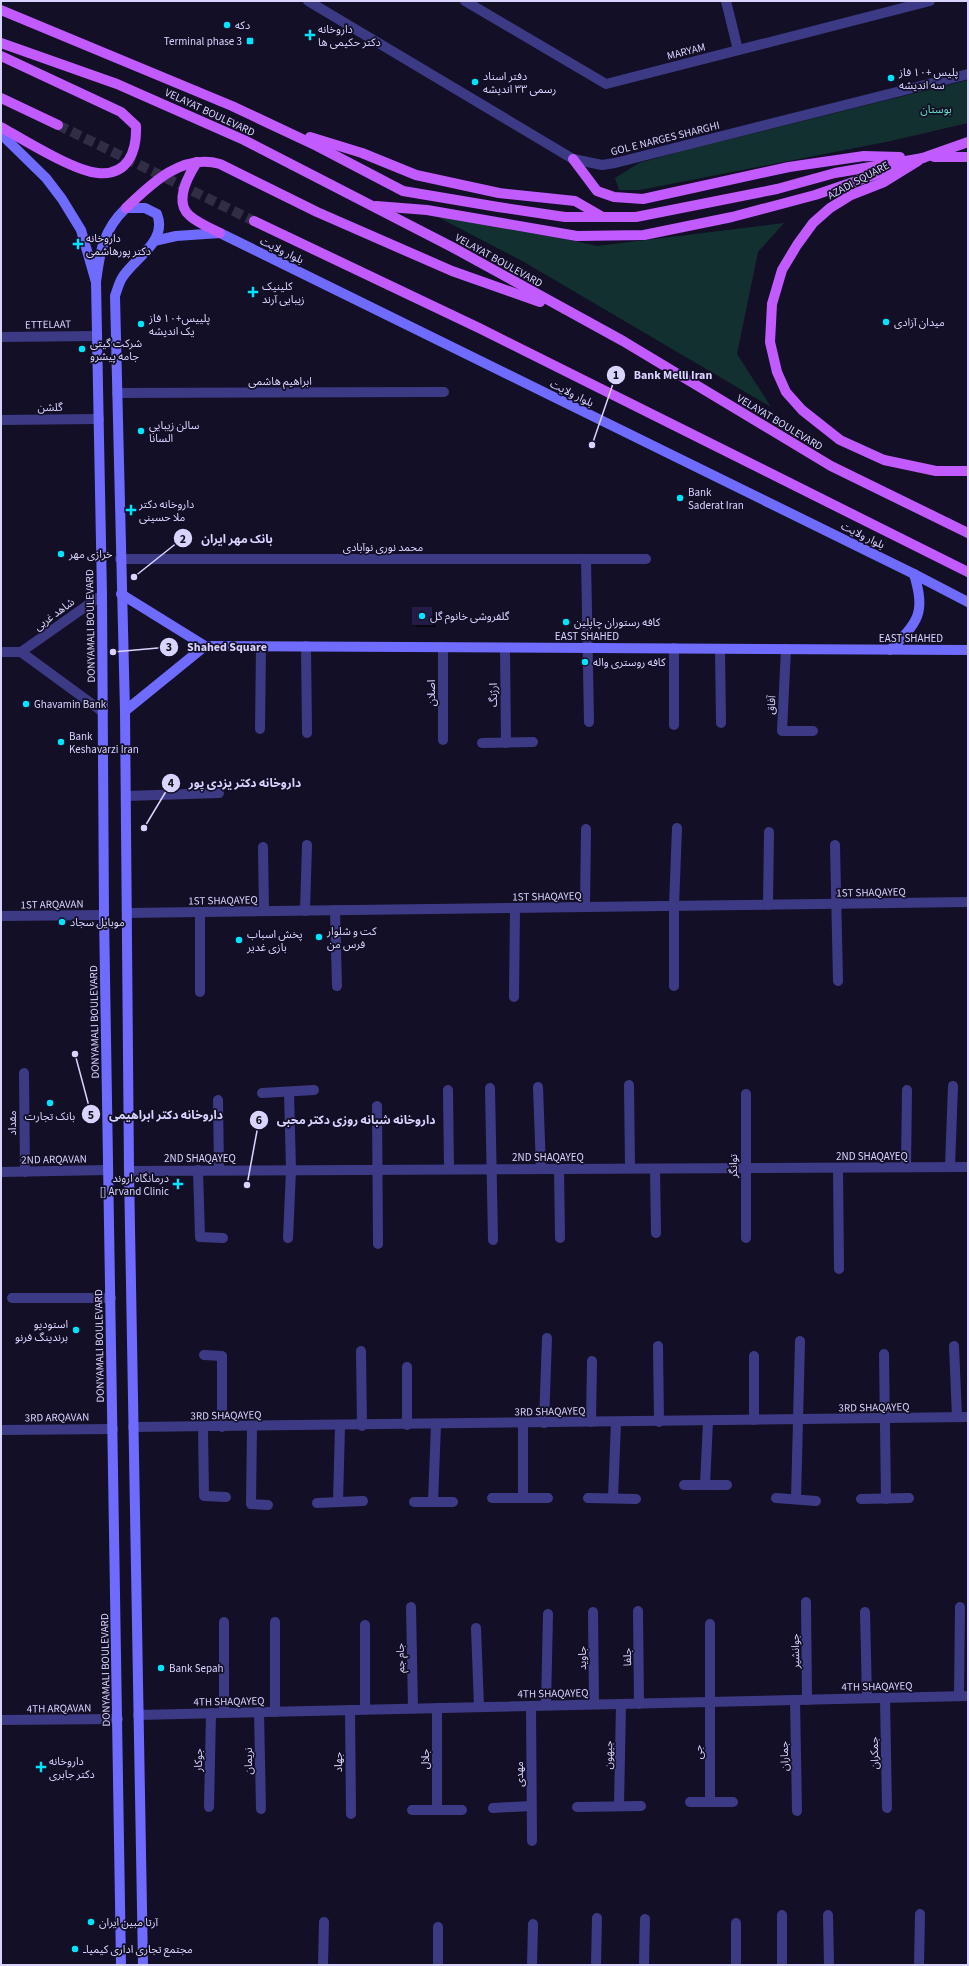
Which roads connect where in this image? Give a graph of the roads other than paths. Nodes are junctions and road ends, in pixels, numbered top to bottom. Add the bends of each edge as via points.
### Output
1 (308, 1) edge
2 (465, 1) edge
3 (726, 1) edge
4 (930, 1) edge
5 (1, 10) edge
6 (1, 43) edge
7 (738, 50) junction
8 (1, 56) edge
9 (968, 74) edge
10 (1, 98) edge
11 (58, 125) tunnel mouth
12 (1, 127) edge
13 (277, 127) junction
14 (1, 134) edge
15 (968, 142) edge
16 (968, 156) edge
17 (923, 158) junction
18 (573, 159) junction
19 (197, 162) junction
20 (371, 205) junction
21 (126, 208) junction
22 (603, 217) junction
23 (254, 221) tunnel mouth
24 (220, 233) junction
25 (154, 242) junction
26 (96, 282) junction
27 (565, 310) junction
28 (96, 336) junction
29 (1, 337) edge
30 (444, 392) dead end
31 (117, 393) junction
32 (99, 419) junction
33 (1, 420) edge
34 (968, 471) edge
35 (968, 533) edge
36 (120, 559) junction
37 (586, 559) junction
38 (646, 559) dead end
39 (968, 572) edge
40 (914, 574) junction
41 (121, 594) junction
42 (102, 595) junction
43 (968, 602) edge
44 (205, 646) junction
45 (261, 646) junction
46 (306, 646) junction
47 (443, 647) junction
48 (505, 648) junction
49 (589, 648) junction
50 (674, 648) junction
51 (720, 649) junction
52 (786, 649) junction
53 (890, 650) junction
54 (968, 650) edge
55 (1, 652) edge
56 (21, 652) junction
57 (125, 711) junction
58 (103, 712) junction
59 (589, 722) dead end
60 (721, 723) dead end
61 (674, 725) dead end
62 (260, 729) dead end
63 (813, 731) dead end
64 (307, 733) dead end
65 (443, 740) dead end
66 (533, 742) dead end
67 (482, 743) dead end
68 (506, 743) junction
69 (219, 793) dead end
70 (126, 796) junction
71 (677, 828) dead end
72 (586, 829) dead end
73 (769, 832) dead end
74 (306, 845) dead end
75 (835, 845) dead end
76 (263, 847) dead end
77 (968, 902) edge
78 (835, 904) junction
79 (768, 905) junction
80 (674, 906) junction
81 (585, 907) junction
82 (515, 908) junction
83 (305, 910) junction
84 (335, 910) junction
85 (264, 911) junction
86 (200, 912) junction
87 (127, 913) junction
88 (104, 915) junction
89 (1, 916) edge
90 (838, 981) dead end
91 (337, 986) dead end
92 (674, 986) dead end
93 (200, 992) dead end
94 (514, 997) dead end
95 (24, 1073) dead end
96 (629, 1085) dead end
97 (953, 1086) dead end
98 (538, 1087) dead end
99 (490, 1088) dead end
100 (314, 1090) dead end
101 (448, 1090) dead end
102 (907, 1090) dead end
103 (289, 1092) junction
104 (262, 1093) dead end
105 (746, 1094) dead end
106 (218, 1100) dead end
107 (377, 1106) dead end
108 (906, 1167) junction
109 (950, 1167) junction
110 (968, 1167) edge
111 (630, 1168) junction
112 (655, 1168) junction
113 (745, 1168) junction
114 (838, 1168) junction
115 (449, 1169) junction
116 (492, 1169) junction
117 (541, 1169) junction
118 (559, 1169) junction
119 (108, 1170) junction
120 (198, 1170) junction
121 (219, 1170) junction
122 (291, 1170) junction
123 (377, 1170) junction
124 (129, 1171) junction
125 (1, 1172) edge
126 (25, 1172) junction
127 (656, 1233) dead end
128 (223, 1238) dead end
129 (288, 1238) dead end
130 (560, 1238) dead end
131 (746, 1238) dead end
132 (493, 1240) dead end
133 (378, 1244) dead end
134 (839, 1269) dead end
135 (12, 1298) dead end
136 (110, 1298) junction
137 (547, 1338) dead end
138 (800, 1341) dead end
139 (658, 1346) dead end
140 (954, 1346) dead end
141 (361, 1351) dead end
142 (884, 1354) dead end
143 (204, 1355) dead end
144 (754, 1356) dead end
145 (592, 1361) dead end
146 (407, 1367) dead end
147 (957, 1417) junction
148 (968, 1417) edge
149 (885, 1418) junction
150 (754, 1420) junction
151 (799, 1420) junction
152 (708, 1421) junction
153 (591, 1422) junction
154 (616, 1422) junction
155 (659, 1422) junction
156 (523, 1423) junction
157 (544, 1423) junction
158 (407, 1425) junction
159 (436, 1425) junction
160 (252, 1426) junction
161 (340, 1426) junction
162 (362, 1426) junction
163 (133, 1427) junction
164 (203, 1427) junction
165 (222, 1427) junction
166 (113, 1429) junction
167 (1, 1430) edge
168 (684, 1485) dead end
169 (705, 1485) junction
170 (727, 1485) dead end
171 (226, 1496) dead end
172 (492, 1498) dead end
173 (523, 1498) junction
174 (548, 1498) dead end
175 (588, 1498) dead end
176 (613, 1498) junction
177 (776, 1498) dead end
178 (908, 1498) dead end
179 (636, 1499) dead end
180 (861, 1499) dead end
181 (886, 1499) junction
182 (796, 1500) junction
183 (816, 1500) dead end
184 (363, 1501) dead end
185 (338, 1502) junction
186 (414, 1502) dead end
187 (434, 1502) junction
188 (453, 1502) dead end
189 (317, 1503) dead end
190 (268, 1505) dead end
191 (806, 1602) dead end
192 (411, 1607) dead end
193 (960, 1607) dead end
194 (638, 1611) dead end
195 (593, 1612) dead end
196 (865, 1612) dead end
197 (548, 1614) dead end
198 (224, 1622) dead end
199 (275, 1622) dead end
200 (710, 1624) dead end
201 (365, 1625) dead end
202 (476, 1628) dead end
203 (964, 1696) edge
204 (867, 1698) junction
205 (885, 1698) junction
206 (795, 1700) junction
207 (807, 1700) junction
208 (710, 1702) junction
209 (594, 1704) junction
210 (621, 1704) junction
211 (639, 1704) junction
212 (531, 1706) junction
213 (546, 1706) junction
214 (479, 1707) junction
215 (413, 1708) junction
216 (437, 1708) junction
217 (350, 1710) junction
218 (365, 1710) junction
219 (259, 1712) junction
220 (275, 1712) junction
221 (211, 1713) junction
222 (224, 1713) junction
223 (138, 1715) junction
224 (118, 1719) junction
225 (1, 1720) edge
226 (690, 1802) dead end
227 (710, 1802) junction
228 (733, 1802) dead end
229 (531, 1806) junction
230 (619, 1806) junction
231 (641, 1806) dead end
232 (209, 1807) dead end
233 (577, 1807) dead end
234 (493, 1808) dead end
235 (887, 1808) dead end
236 (261, 1809) dead end
237 (412, 1810) dead end
238 (437, 1810) junction
239 (462, 1810) dead end
240 (797, 1811) dead end
241 (351, 1814) dead end
242 (532, 1841) dead end
243 (920, 1914) dead end
244 (782, 1915) dead end
245 (828, 1915) dead end
246 (597, 1918) dead end
247 (644, 1919) dead end
248 (324, 1922) dead end
249 (736, 1923) dead end
250 (533, 1924) dead end
251 (438, 1926) dead end
252 (121, 1965) edge
253 (143, 1965) edge
254 (323, 1965) edge
255 (438, 1965) edge
256 (532, 1965) edge
257 (596, 1965) edge
258 (644, 1965) edge
259 (736, 1965) edge
260 (782, 1965) edge
261 (829, 1965) edge
262 (919, 1965) edge

1 - 18 street, GOL E NARGES SHARGHI
2 - 7 street, MARYAM via 606,84
3 - 7 street
4 - 7 street, MARYAM
5 - 13 main road
6 - 20 main road, VELAYAT BOULEVARD via 117,84 176,109 244,140
8 - 12 main road via 121,112 136,126 136,139 134,153 125,164 112,173 97,173 76,166
9 - 18 street, GOL E NARGES SHARGHI via 615,163 602,165
10 - 11 main road
13 - 22 main road via 362,153 416,175 499,193 575,201
13 - 22 main road via 404,191 565,217
14 - 26 main road, DONYAMALI BOULEVARD via 46,178 62,198 81,230
15 - 17 main road
16 - 17 main road, AZADI SQUARE
17 - 18 main road via 864,156 789,167 643,200 614,197 596,191
17 - 20 main road via 815,194 732,217 644,235 577,236 427,210
17 - 22 main road via 835,173 777,189 636,217
17 - 34 main road, AZADI SQUARE via 884,182 851,195 813,223 782,270 772,304 770,342 777,372 786,392 802,410 840,440 884,460 936,471
19 - 21 main road via 162,176
19 - 24 main road via 185,184 182,197 184,209 190,216
19 - 27 main road via 211,161 220,164 317,212 452,271
20 - 27 main road, VELAYAT BOULEVARD
21 - 25 main road via 145,208 156,214 159,228
21 - 26 main road via 107,231 98,262
23 - 39 main road via 479,328
24 - 25 main road via 176,236
24 - 40 main road, بلوار ولایت
25 - 31 main road via 122,278 115,296
26 - 28 main road, DONYAMALI BOULEVARD
27 - 35 main road, VELAYAT BOULEVARD via 623,341 830,466
28 - 29 street, ETTELAAT
28 - 32 main road, DONYAMALI BOULEVARD
30 - 31 street, ابراهیم هاشمی
31 - 36 main road
32 - 33 street, گلشن
32 - 42 main road, DONYAMALI BOULEVARD
36 - 37 street, محمد نوری نوآبادی
36 - 41 main road
37 - 38 street, محمد نوری نوآبادی
37 - 49 street
40 - 43 main road, بلوار ولایت
40 - 53 main road via 920,594 919,615 911,629
41 - 44 main road
41 - 57 main road
42 - 56 street, شاهد غربی
42 - 58 main road, DONYAMALI BOULEVARD
44 - 45 main road, EAST SHAHED
44 - 57 main road
45 - 46 main road, EAST SHAHED
45 - 62 street
46 - 47 main road, EAST SHAHED
46 - 64 street
47 - 48 main road, EAST SHAHED
47 - 65 street, اصلان
48 - 49 main road, EAST SHAHED
48 - 68 street, ارژنگ
49 - 50 main road, EAST SHAHED
49 - 59 street
50 - 51 main road, EAST SHAHED
50 - 61 street
51 - 52 main road, EAST SHAHED
51 - 60 street
52 - 53 main road, EAST SHAHED
52 - 63 street, آفاق via 782,731
53 - 54 main road, EAST SHAHED
55 - 56 street
56 - 58 street
57 - 70 main road
58 - 88 main road, DONYAMALI BOULEVARD
66 - 68 street
67 - 68 street
69 - 70 street
70 - 87 main road
71 - 80 street
72 - 81 street
73 - 79 street
74 - 83 street
75 - 78 street
76 - 85 street
77 - 78 street, 1ST SHAQAYEQ
78 - 79 street, 1ST SHAQAYEQ
78 - 90 street
79 - 80 street, 1ST SHAQAYEQ
80 - 81 street, 1ST SHAQAYEQ
80 - 92 street
81 - 82 street, 1ST SHAQAYEQ
82 - 84 street, 1ST SHAQAYEQ
82 - 94 street
83 - 84 street, 1ST SHAQAYEQ
83 - 85 street, 1ST SHAQAYEQ
84 - 91 street
85 - 86 street, 1ST SHAQAYEQ
86 - 87 street, 1ST SHAQAYEQ
86 - 93 street
87 - 124 main road
88 - 89 street, 1ST ARQAVAN
88 - 119 main road, DONYAMALI BOULEVARD
95 - 126 street, مقداد
96 - 111 street
97 - 109 street
98 - 117 street
99 - 116 street
100 - 103 street
101 - 115 street
102 - 108 street
103 - 104 street
103 - 122 street
105 - 113 street, توانگر
106 - 121 street
107 - 123 street
108 - 109 street, 2ND SHAQAYEQ
108 - 114 street, 2ND SHAQAYEQ
109 - 110 street, 2ND SHAQAYEQ
111 - 112 street, 2ND SHAQAYEQ
111 - 118 street, 2ND SHAQAYEQ
112 - 113 street, 2ND SHAQAYEQ
112 - 127 street
113 - 114 street, 2ND SHAQAYEQ
113 - 131 street, توانگر
114 - 134 street
115 - 116 street, 2ND SHAQAYEQ
115 - 123 street, 2ND SHAQAYEQ
116 - 117 street, 2ND SHAQAYEQ
116 - 132 street
117 - 118 street, 2ND SHAQAYEQ
118 - 130 street
119 - 126 street, 2ND ARQAVAN
119 - 136 main road, DONYAMALI BOULEVARD
120 - 121 street, 2ND SHAQAYEQ
120 - 124 street, 2ND SHAQAYEQ
120 - 128 street via 200,1237
121 - 122 street, 2ND SHAQAYEQ
122 - 123 street, 2ND SHAQAYEQ
122 - 129 street
123 - 133 street
124 - 163 main road
125 - 126 street, 2ND ARQAVAN
135 - 136 street
136 - 166 main road, DONYAMALI BOULEVARD
137 - 157 street
138 - 151 street
139 - 155 street
140 - 147 street
141 - 162 street
142 - 149 street
143 - 165 street via 222,1356
144 - 150 street
145 - 153 street
146 - 158 street
147 - 148 street, 3RD SHAQAYEQ
147 - 149 street, 3RD SHAQAYEQ
149 - 151 street, 3RD SHAQAYEQ
149 - 181 street
150 - 151 street, 3RD SHAQAYEQ
150 - 152 street, 3RD SHAQAYEQ
151 - 182 street
152 - 155 street, 3RD SHAQAYEQ
152 - 169 street
153 - 154 street, 3RD SHAQAYEQ
153 - 157 street, 3RD SHAQAYEQ
154 - 155 street, 3RD SHAQAYEQ
154 - 176 street
156 - 157 street, 3RD SHAQAYEQ
156 - 159 street, 3RD SHAQAYEQ
156 - 173 street
158 - 159 street, 3RD SHAQAYEQ
158 - 162 street, 3RD SHAQAYEQ
159 - 187 street
160 - 161 street, 3RD SHAQAYEQ
160 - 165 street, 3RD SHAQAYEQ
160 - 190 street via 252,1504
161 - 162 street, 3RD SHAQAYEQ
161 - 185 street
163 - 164 street, 3RD SHAQAYEQ
163 - 223 main road
164 - 165 street, 3RD SHAQAYEQ
164 - 171 street via 204,1496
166 - 167 street, 3RD ARQAVAN
166 - 224 main road, DONYAMALI BOULEVARD
168 - 169 street
169 - 170 street
172 - 173 street
173 - 174 street
175 - 176 street
176 - 179 street
177 - 182 street
178 - 181 street
180 - 181 street
182 - 183 street
184 - 185 street
185 - 189 street
186 - 187 street
187 - 188 street
191 - 207 street, جوانشیر
192 - 215 street, جام جم
193 - 203 street
194 - 211 street, جلفا
195 - 209 street, جاوید
196 - 204 street
197 - 213 street
198 - 222 street
199 - 220 street
200 - 208 street, جی
201 - 218 street
202 - 214 street
203 - 205 street, 4TH SHAQAYEQ
204 - 205 street, 4TH SHAQAYEQ
204 - 207 street, 4TH SHAQAYEQ
205 - 235 street, جمکران
206 - 207 street, 4TH SHAQAYEQ
206 - 208 street, 4TH SHAQAYEQ
206 - 240 street, جماران
208 - 211 street, 4TH SHAQAYEQ
208 - 227 street, جی
209 - 210 street, 4TH SHAQAYEQ
209 - 213 street, 4TH SHAQAYEQ
210 - 211 street, 4TH SHAQAYEQ
210 - 230 street, جیهون
212 - 213 street, 4TH SHAQAYEQ
212 - 214 street, 4TH SHAQAYEQ
212 - 229 street, مهدی
214 - 216 street, 4TH SHAQAYEQ
215 - 216 street, 4TH SHAQAYEQ
215 - 218 street, 4TH SHAQAYEQ
216 - 238 street, جلال
217 - 218 street, 4TH SHAQAYEQ
217 - 220 street, 4TH SHAQAYEQ
217 - 241 street, جهاد
219 - 220 street, 4TH SHAQAYEQ
219 - 222 street, 4TH SHAQAYEQ
219 - 236 street, نریمان
221 - 222 street, 4TH SHAQAYEQ
221 - 223 street, 4TH SHAQAYEQ
221 - 232 street, جوکار
223 - 253 main road
224 - 225 street, 4TH ARQAVAN
224 - 252 main road, DONYAMALI BOULEVARD
226 - 227 street
227 - 228 street
229 - 234 street
229 - 242 street, مهدی
230 - 231 street
230 - 233 street
237 - 238 street
238 - 239 street
243 - 262 street
244 - 260 street
245 - 261 street
246 - 257 street
247 - 258 street
248 - 254 street
249 - 259 street
250 - 256 street
251 - 255 street

